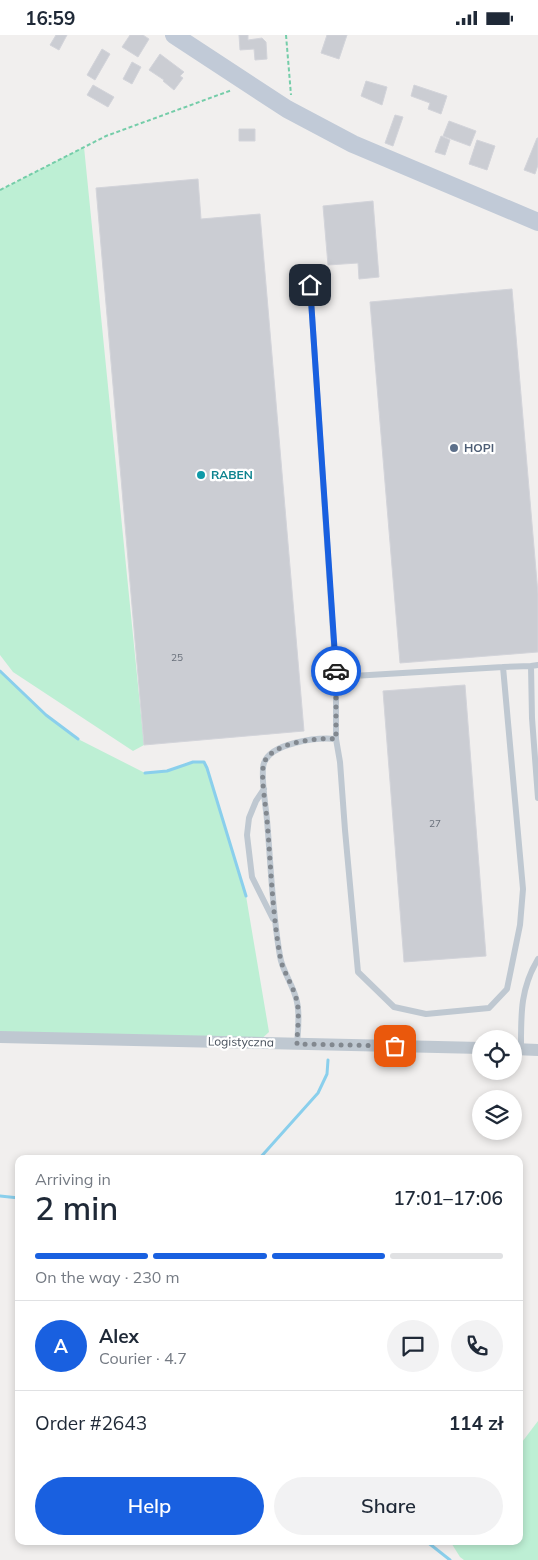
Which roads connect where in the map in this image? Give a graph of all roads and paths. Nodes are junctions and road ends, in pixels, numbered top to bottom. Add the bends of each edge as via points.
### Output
1 (174, 35) edge
2 (286, 35) edge
3 (242, 80) junction
4 (287, 109) junction
5 (0, 189) edge
6 (538, 222) edge
7 (310, 285) dead end
8 (535, 666) edge
9 (502, 667) junction
10 (336, 677) junction
11 (336, 739) junction
12 (264, 789) junction
13 (538, 798) edge
14 (276, 931) junction
15 (538, 959) edge
16 (519, 1030) edge
17 (0, 1037) edge
18 (297, 1044) junction
19 (472, 1048) edge
20 (522, 1049) edge
21 (538, 1050) edge

1 - 3 street
2 - 4 path via 291,96
3 - 4 street
3 - 5 path via 236,89 106,136
4 - 6 street via 353,145
7 - 10 lane
8 - 9 lane
8 - 13 lane via 532,718
9 - 10 lane
9 - 11 lane via 523,889 520,925 507,989 489,1008 426,1014 394,1007 358,972
10 - 11 lane
11 - 12 lane via 301,741 276,749 264,763
12 - 14 lane
12 - 14 lane via 249,818 248,835 252,877 272,915
14 - 18 lane via 280,960 298,1004
15 - 16 lane via 529,974 524,993
17 - 18 street, Logistyczna
18 - 19 street, Logistyczna
20 - 21 street

